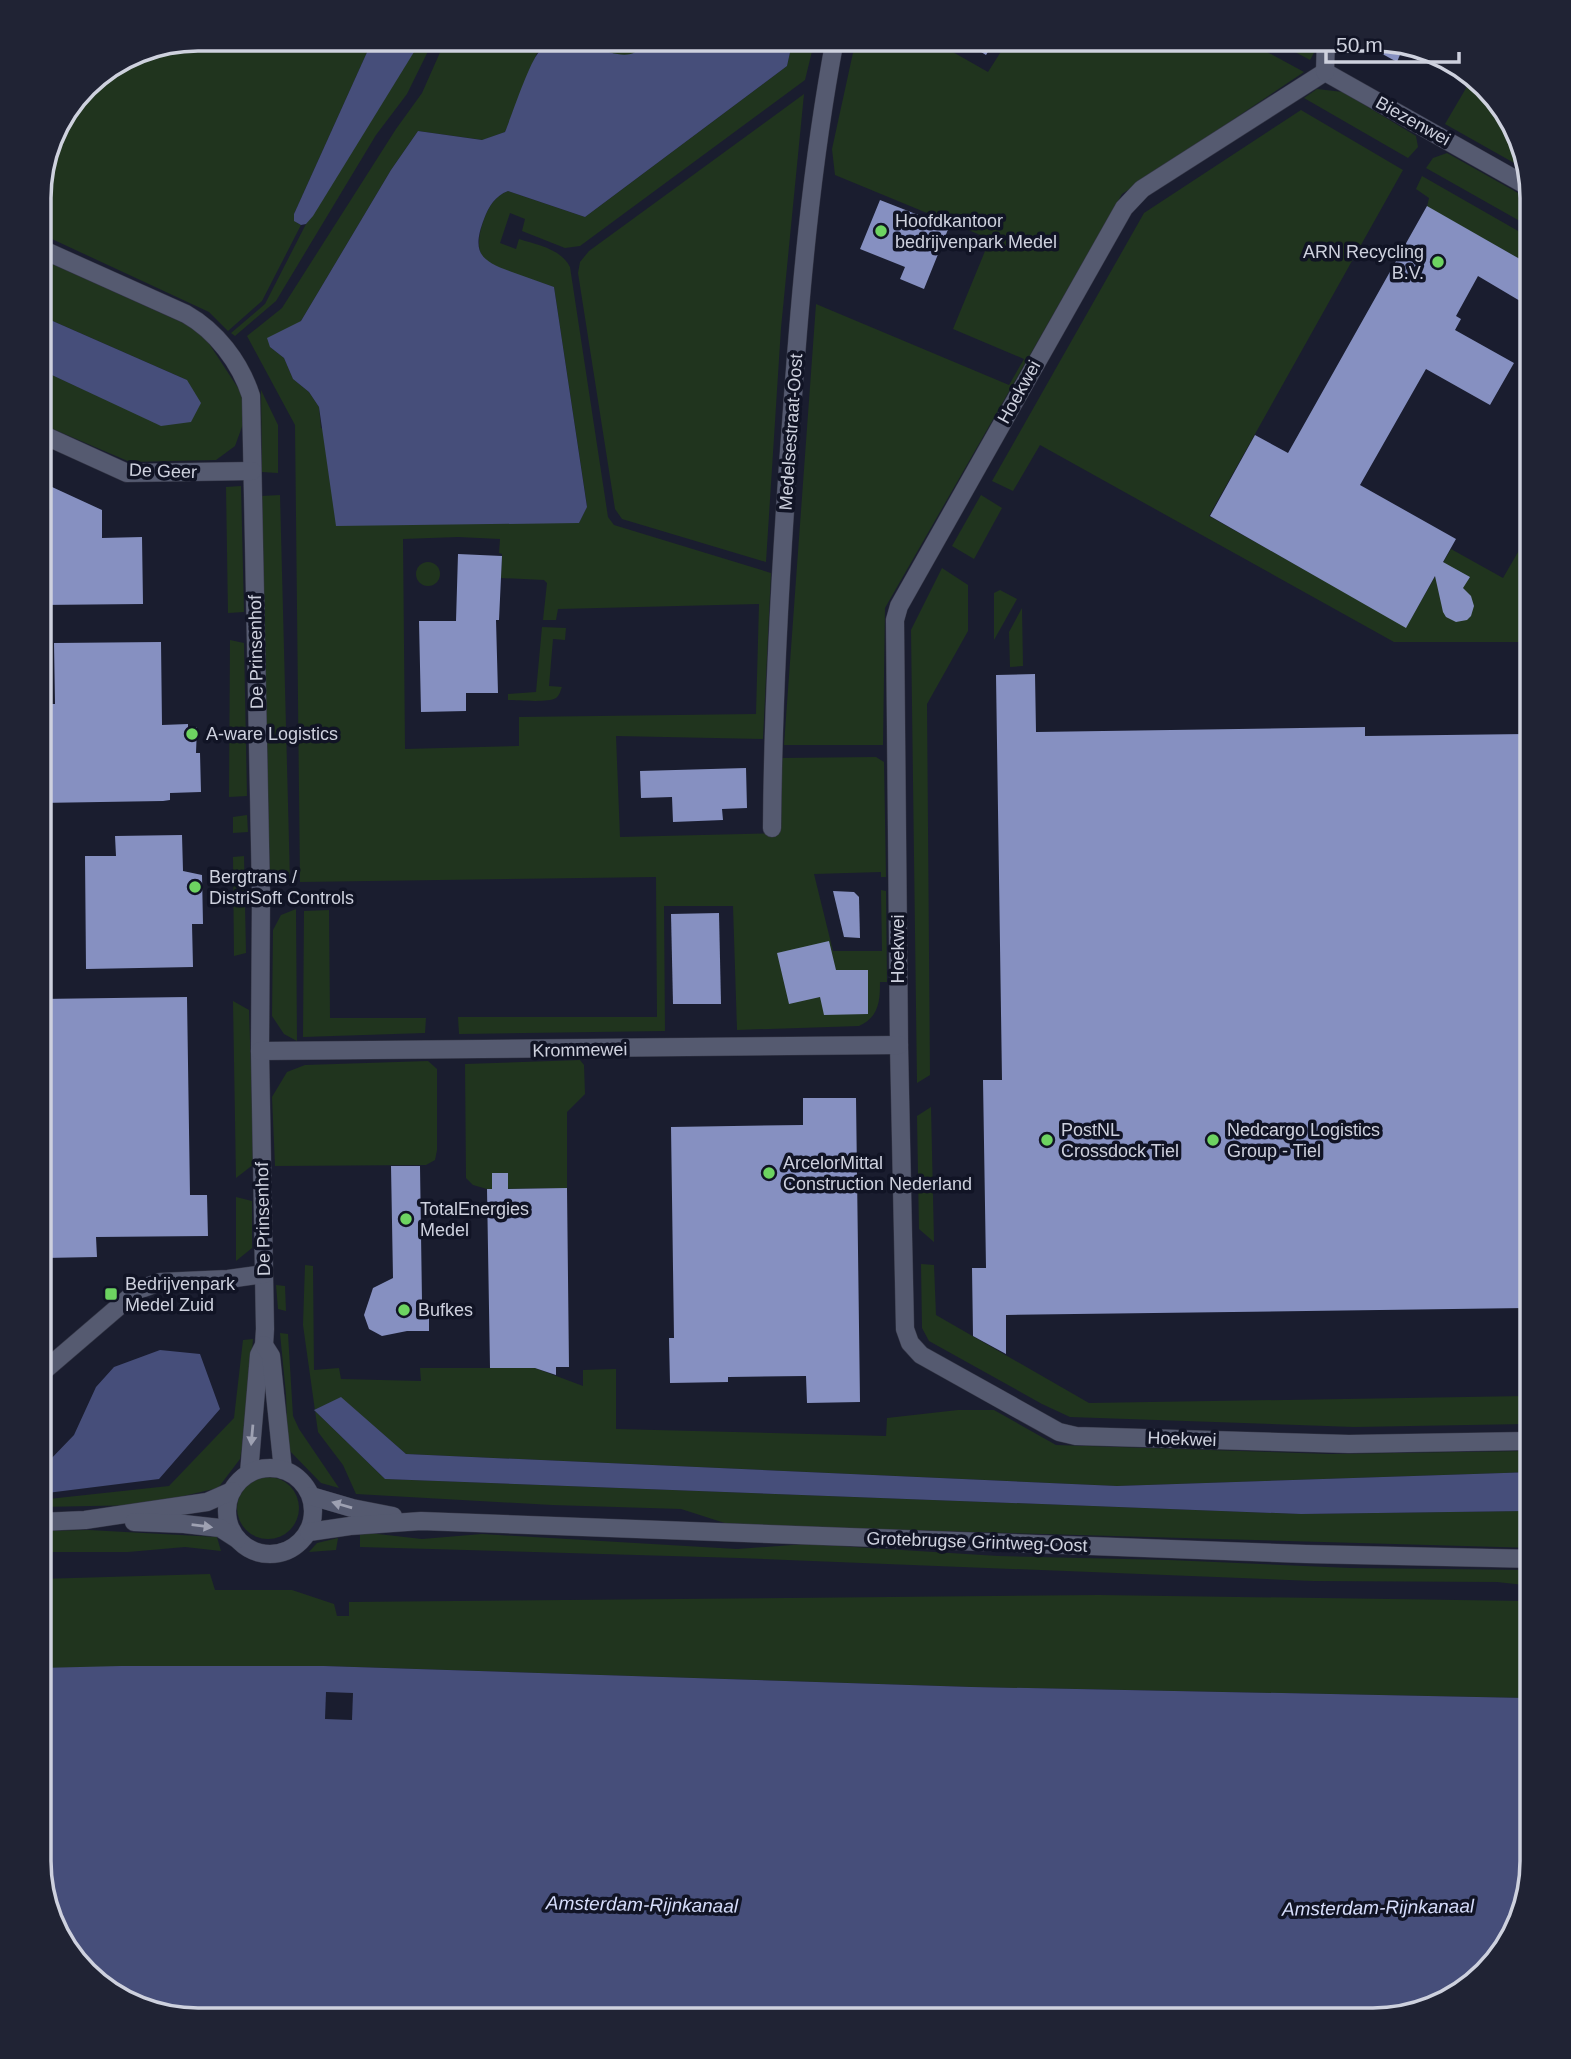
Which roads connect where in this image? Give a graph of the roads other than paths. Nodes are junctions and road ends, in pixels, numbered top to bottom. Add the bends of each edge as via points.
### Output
1 (833, 51) edge
2 (1326, 51) edge
3 (1325, 72) junction
4 (1519, 181) edge
5 (51, 253) edge
6 (51, 438) edge
7 (252, 471) junction
8 (772, 828) dead end
9 (899, 1045) junction
10 (260, 1051) junction
11 (264, 1274) junction
12 (264, 1345) junction
13 (51, 1365) edge
14 (1520, 1441) edge
15 (283, 1470) junction
16 (249, 1473) junction
17 (232, 1491) junction
18 (311, 1496) junction
19 (85, 1520) junction
20 (51, 1521) edge
21 (421, 1521) junction
22 (309, 1532) junction
23 (237, 1539) junction
24 (1520, 1559) edge

1 - 8 street, Medelsestraat-Oost via 822,106 799,316 780,574
2 - 3 street
3 - 4 street, Biezenwei
3 - 9 street, Hoekwei via 1142,189 1124,208 899,606 895,620
5 - 7 street, De Prinsenhof via 186,314 213,332 251,396
6 - 7 street, De Geer via 128,473
7 - 10 street, De Prinsenhof
9 - 10 street, Krommewei
9 - 14 street, Hoekwei via 905,1329 921,1355 1059,1432 1076,1436 1349,1444
10 - 11 street, De Prinsenhof
11 - 12 street, De Prinsenhof
11 - 13 street via 160,1282 138,1290
12 - 15 street, De Prinsenhof via 271,1356
12 -> 16 street, De Prinsenhof
15 - 16 street
15 - 18 street via 305,1485
16 - 17 street
17 - 19 street via 207,1502
17 - 23 street via 227,1516
21 -> 18 street, Grotebrugse Grintweg-Oost
18 - 22 street
19 - 20 street
19 -> 23 street via 208,1526
21 - 22 street, Grotebrugse Grintweg-Oost
21 - 24 street, Grotebrugse Grintweg-Oost
22 - 23 street via 289,1550 276,1554 248,1548

